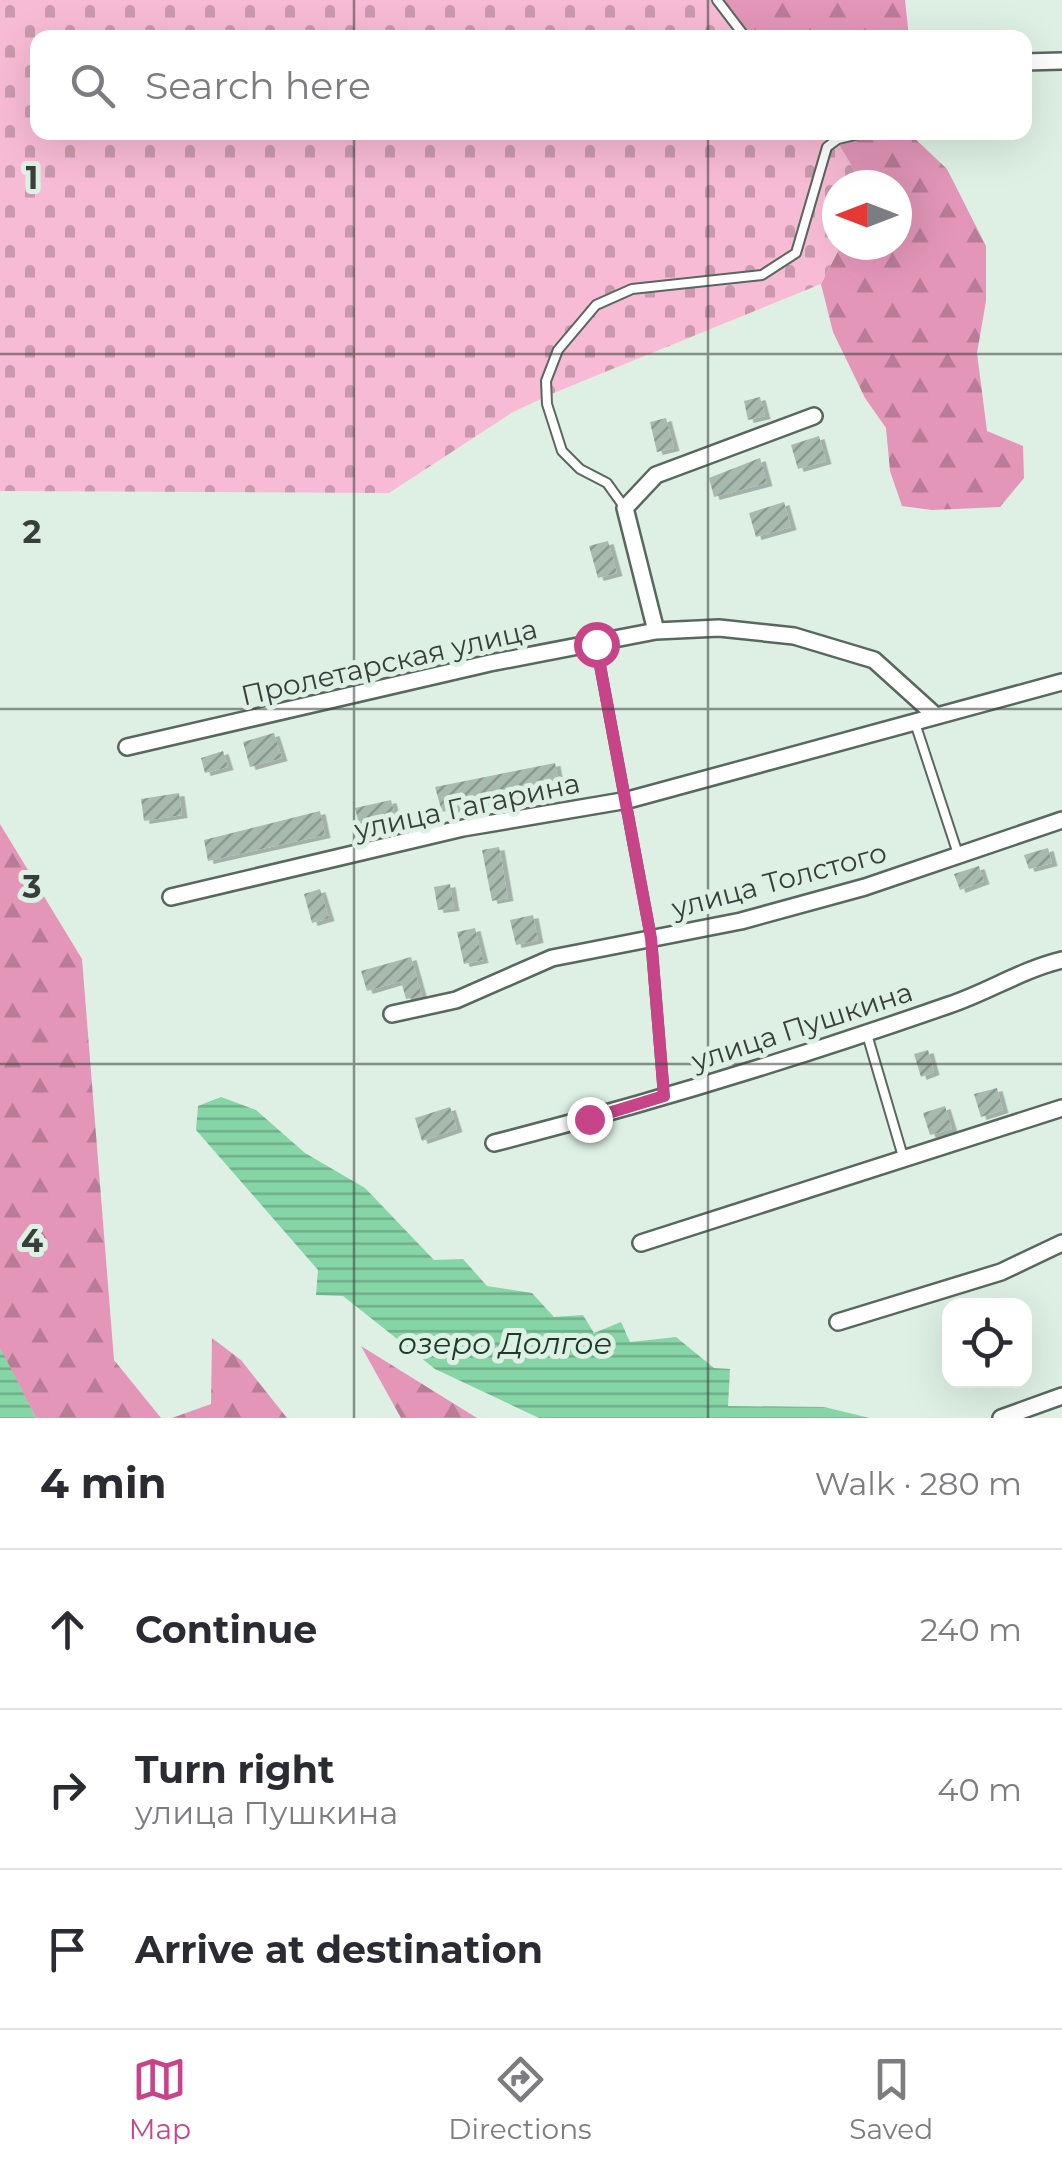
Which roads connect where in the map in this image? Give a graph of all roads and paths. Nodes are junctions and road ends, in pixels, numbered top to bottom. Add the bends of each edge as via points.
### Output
1 (717, 0) edge
2 (740, 30) edge
3 (1062, 61) edge
4 (1032, 62) edge
5 (832, 140) edge
6 (814, 416) dead end
7 (625, 508) junction
8 (656, 632) junction
9 (596, 644) junction
10 (1062, 682) edge
11 (936, 716) junction
12 (915, 723) junction
13 (127, 747) dead end
14 (628, 800) junction
15 (1062, 820) edge
16 (958, 854) junction
17 (171, 897) dead end
18 (651, 938) junction
19 (1062, 960) edge
20 (392, 1014) dead end
21 (866, 1031) junction
22 (664, 1096) junction
23 (1062, 1108) edge
24 (494, 1144) dead end
25 (904, 1160) junction
26 (641, 1243) dead end
27 (1062, 1243) edge
28 (838, 1322) dead end
29 (1062, 1396) edge
30 (1002, 1418) edge

1 - 2 lane
3 - 4 street
5 - 7 lane via 796,253 762,274 632,289 596,306 558,350 546,381 562,451 606,484
6 - 7 street via 656,475
7 - 8 street
8 - 9 street, Пролетарская улица
8 - 11 street, Пролетарская улица via 719,628 794,636 874,660
9 - 13 street, Пролетарская улица
9 - 14 lane
10 - 11 street, улица Гагарина
11 - 12 street, улица Гагарина
12 - 14 street, улица Гагарина
12 - 16 lane
14 - 17 street, улица Гагарина via 463,828
14 - 18 lane
15 - 16 street, улица Толстого
16 - 18 street, улица Толстого via 776,911
18 - 20 street, улица Толстого via 552,958 456,1000
18 - 22 lane
19 - 21 street, улица Пушкина
21 - 22 street, улица Пушкина
21 - 25 lane
22 - 24 street, улица Пушкина
23 - 25 street
25 - 26 street
27 - 28 street via 1000,1272
29 - 30 street

